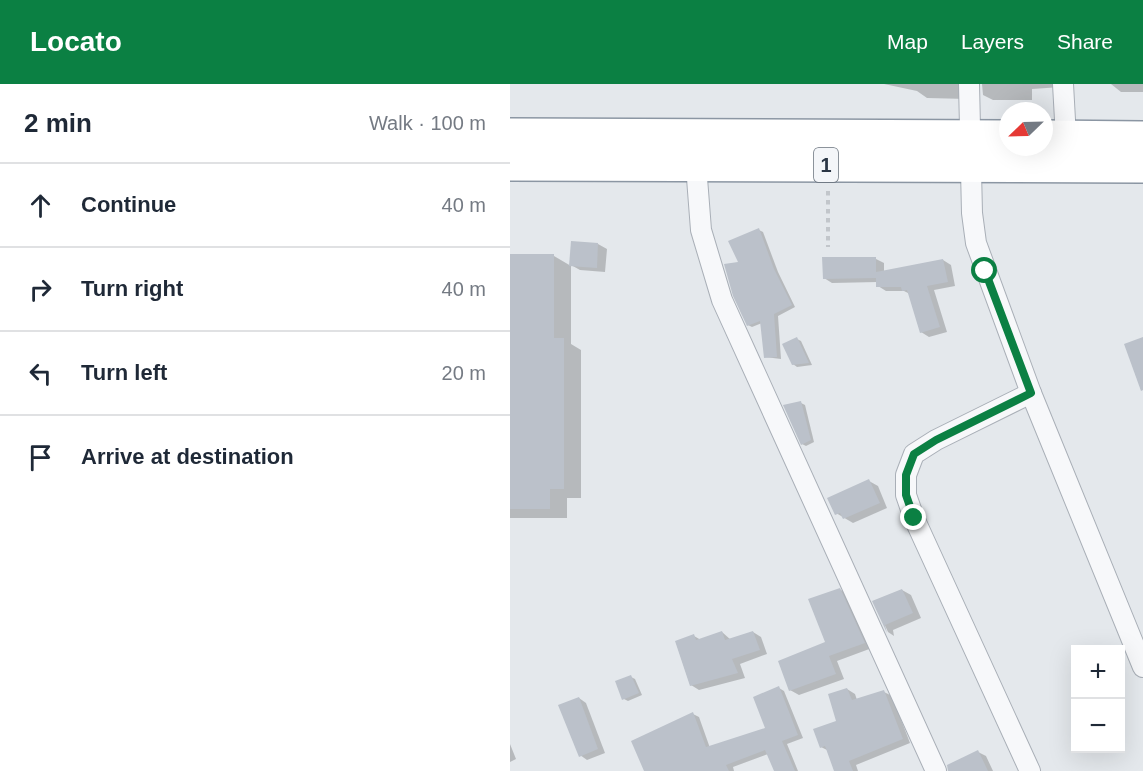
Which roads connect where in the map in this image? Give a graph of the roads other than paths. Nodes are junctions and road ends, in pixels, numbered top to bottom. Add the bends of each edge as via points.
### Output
1 (969, 84) edge
2 (1063, 84) edge
3 (510, 135) edge
4 (1055, 137) edge
5 (1143, 138) edge
6 (999, 140) edge
7 (612, 150) junction
8 (971, 151) junction
9 (510, 164) edge
10 (696, 165) junction
11 (1143, 166) edge
12 (1031, 393) junction
13 (1143, 667) edge
14 (936, 771) edge
15 (1030, 771) edge

1 - 8 street
2 - 4 street
3 - 7 highway, 1
4 - 5 highway
6 - 8 highway, 1
7 - 8 highway, 1
7 - 9 highway, 1
7 - 10 highway, 1
8 - 10 highway, 1 via 828,165
8 - 11 highway, 1
8 - 12 street via 976,243
10 - 14 street via 700,230 722,300
12 - 13 street
12 - 15 street via 914,454 906,475 906,495 914,518

